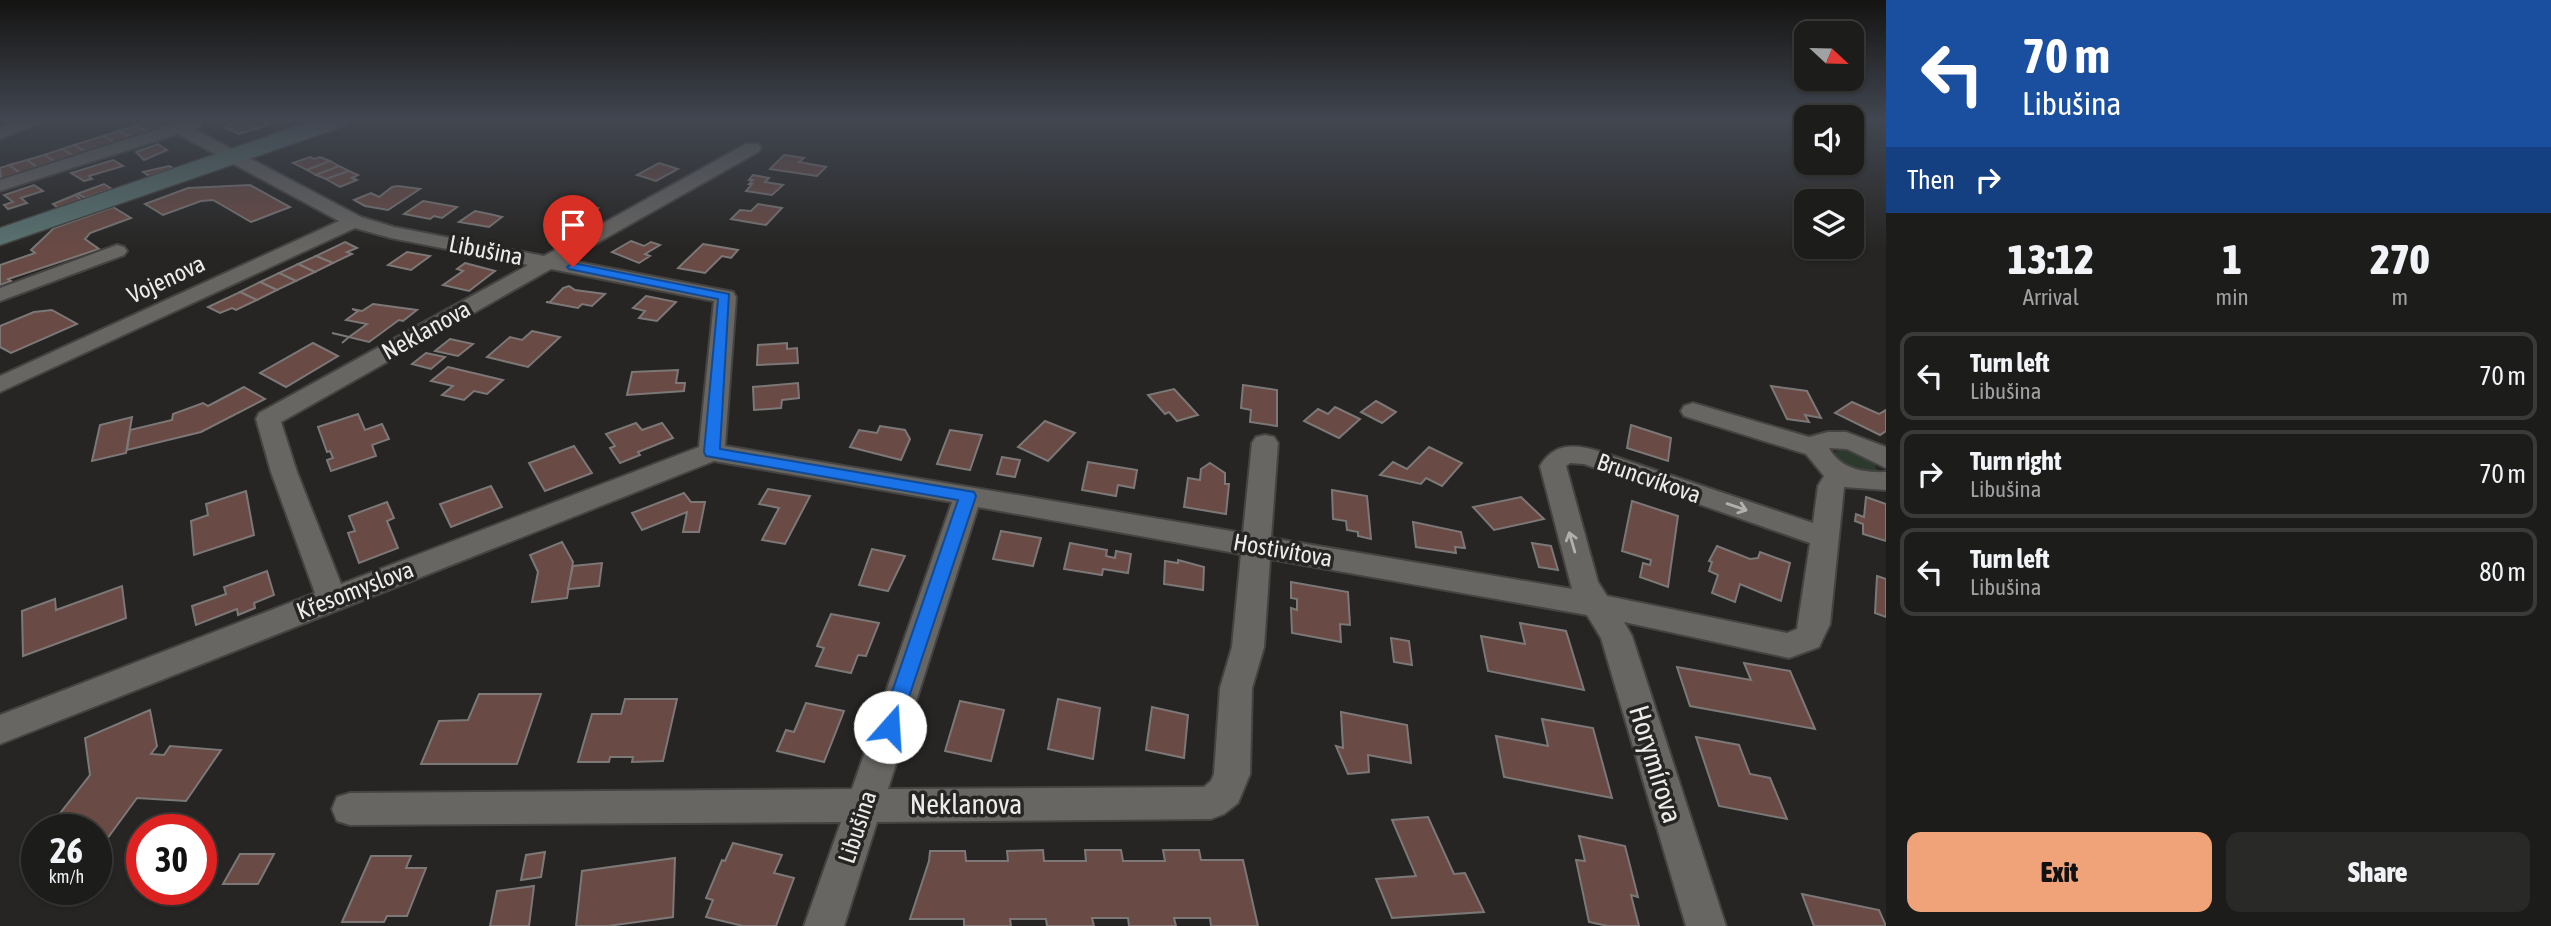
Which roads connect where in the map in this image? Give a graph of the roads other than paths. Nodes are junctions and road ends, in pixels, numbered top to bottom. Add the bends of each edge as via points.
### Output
1 (71, 163) edge
2 (217, 163) edge
3 (242, 163) edge
4 (725, 163) edge
5 (0, 186) edge
6 (354, 221) junction
7 (0, 237) edge
8 (117, 251) dead end
9 (548, 262) junction
10 (0, 295) edge
11 (0, 384) edge
12 (1693, 411) dead end
13 (1265, 443) dead end
14 (1815, 448) junction
15 (712, 452) junction
16 (1886, 459) edge
17 (1840, 473) junction
18 (1886, 481) edge
19 (968, 496) junction
20 (1824, 537) junction
21 (1256, 545) junction
22 (332, 599) junction
23 (1597, 606) junction
24 (0, 730) edge
25 (864, 804) junction
26 (350, 810) dead end
27 (824, 926) edge
28 (1706, 926) edge

1 - 5 street
2 - 7 main road
3 - 6 street, Libušina
4 - 9 street, Neklanova
6 - 9 street, Libušina
6 - 11 street, Vojenova
8 - 10 street
9 - 15 street, Libušina via 724,296
9 - 22 street, Neklanova via 268,419
12 - 14 street
13 - 21 street, Neklanova
14 - 16 street via 1819,442 1843,440
14 - 17 street via 1826,465
15 - 19 street
15 - 22 street, Křesomyslova
17 - 18 street
17 - 20 street via 1831,486
19 - 21 street, Hostivítova
19 - 25 street, Libušina
20 - 23 street via 1815,624 1808,638 1789,646
23 -> 20 street, Bruncvíkova via 1584,584 1553,466 1564,455 1589,457
21 - 23 street, Hostivítova
21 - 25 street, Neklanova via 1248,647 1236,688 1232,774 1226,792 1211,803
22 - 24 street, Křesomyslova
23 - 28 street, Horymírova via 1616,636
25 - 26 street, Neklanova
25 - 27 street, Libušina

